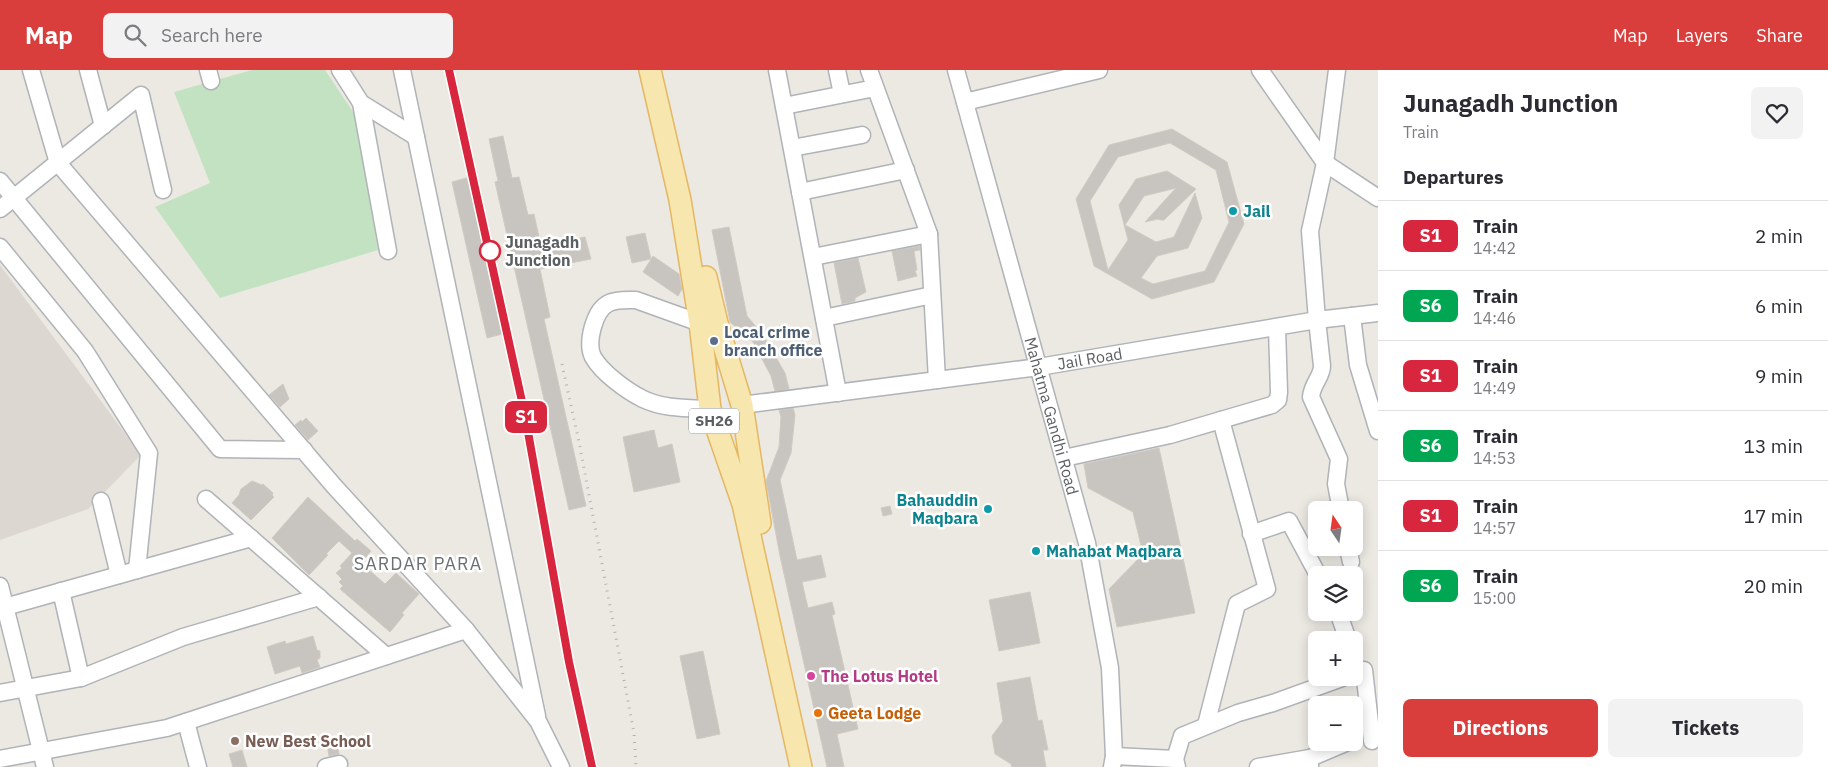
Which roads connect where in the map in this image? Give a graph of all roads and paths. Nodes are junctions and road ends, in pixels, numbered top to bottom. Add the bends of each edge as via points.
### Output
1 (31, 70) edge
2 (88, 70) edge
3 (340, 70) edge
4 (402, 70) edge
5 (650, 70) edge
6 (658, 70) edge
7 (777, 70) edge
8 (837, 70) edge
9 (869, 70) edge
10 (956, 70) edge
11 (1099, 70) edge
12 (1260, 70) edge
13 (1337, 70) edge
14 (875, 88) junction
15 (842, 94) junction
16 (965, 102) junction
17 (361, 103) junction
18 (784, 106) junction
19 (103, 126) junction
20 (862, 135) dead end
21 (416, 137) junction
22 (792, 148) junction
23 (58, 163) junction
24 (1325, 163) junction
25 (906, 170) junction
26 (0, 181) edge
27 (163, 190) dead end
28 (800, 192) junction
29 (13, 198) junction
30 (1378, 198) edge
31 (0, 209) edge
32 (929, 234) junction
33 (0, 247) edge
34 (388, 251) dead end
35 (813, 257) junction
36 (932, 295) junction
37 (1378, 313) edge
38 (1352, 316) junction
39 (824, 318) junction
40 (1317, 320) junction
41 (700, 324) junction
42 (1277, 328) junction
43 (1039, 366) junction
44 (735, 378) junction
45 (937, 380) junction
46 (708, 385) junction
47 (838, 393) junction
48 (742, 405) junction
49 (710, 409) junction
50 (1221, 420) junction
51 (1378, 431) edge
52 (304, 450) junction
53 (748, 452) junction
54 (726, 456) junction
55 (1064, 458) junction
56 (206, 499) dead end
57 (101, 501) dead end
58 (1339, 501) edge
59 (1251, 534) junction
60 (251, 538) junction
61 (1313, 566) edge
62 (137, 570) junction
63 (119, 575) junction
64 (0, 586) edge
65 (61, 591) junction
66 (319, 597) junction
67 (5, 607) junction
68 (5, 629) edge
69 (466, 630) junction
70 (386, 656) junction
71 (81, 678) junction
72 (1317, 686) edge
73 (1362, 686) edge
74 (26, 689) junction
75 (0, 693) edge
76 (538, 721) junction
77 (186, 722) junction
78 (1206, 725) junction
79 (1375, 741) edge
80 (1332, 751) edge
81 (0, 759) edge
82 (44, 759) edge
83 (1113, 761) edge
84 (1147, 762) edge
85 (1176, 763) edge
86 (1310, 763) edge
87 (1281, 765) edge
88 (198, 767) edge
89 (561, 767) edge
90 (802, 767) edge
91 (811, 767) edge
92 (1258, 767) edge

1 - 23 street
2 - 19 street
3 - 17 street
4 - 21 street
5 - 41 main road, SH26 via 680,200
6 - 44 main road, SH26 via 716,323
7 - 18 street
8 - 15 street
9 - 14 street
10 - 16 street, Mahatma Gandhi Road
11 - 16 street
12 - 24 street
13 - 24 street
14 - 15 street
14 - 25 street
15 - 18 street
16 - 43 street, Mahatma Gandhi Road
17 - 21 street
17 - 34 street
18 - 22 street
19 - 23 street
19 - 27 street via 141,95
20 - 22 street
21 - 76 street
22 - 28 street
23 - 29 street
23 - 52 street
24 - 30 street
24 - 40 street via 1310,231
25 - 28 street
25 - 32 street
26 - 29 street
28 - 35 street
29 - 31 street
29 - 52 street via 220,449
32 - 35 street
32 - 36 street
33 - 62 street via 85,351 149,453
35 - 39 street
36 - 39 street
36 - 45 street
37 - 38 street, Jail Road
38 - 40 street, Jail Road
38 - 51 street via 1358,365
39 - 47 street
40 - 42 street, Jail Road
40 - 58 street via 1322,370 1311,397 1339,459 1336,484
41 - 46 main road, SH26
41 - 49 street via 636,300 625,300 609,303 596,314 590,344 597,363 624,388 643,399 664,407
42 - 43 street, Jail Road
42 - 50 street via 1278,400 1272,405
43 - 45 street, Jail Road
43 - 55 street, Mahatma Gandhi Road
44 - 46 main road
44 - 48 main road, SH26
45 - 47 street, Jail Road
46 - 49 main road, SH26
47 - 48 street, Jail Road
48 - 53 main road, SH26
49 - 54 main road, SH26
50 - 55 street via 1170,435
50 - 59 street
52 - 69 street
53 - 54 main road
53 - 91 main road, SH26 via 765,555
54 - 90 main road, SH26 via 742,504
55 - 83 street, Mahatma Gandhi Road via 1086,543 1110,668
56 - 60 street
57 - 63 street
59 - 61 street via 1289,521
59 - 78 street via 1267,589 1236,604
60 - 62 street
60 - 66 street
62 - 63 street
63 - 65 street
64 - 67 street
65 - 67 street
65 - 71 street
66 - 70 street
66 - 71 street via 183,637
67 - 68 street
68 - 74 street
69 - 70 street
69 - 76 street
70 - 77 street
71 - 74 street
72 - 78 street
73 - 79 street
74 - 75 street
74 - 82 street
76 - 89 street
77 - 82 street
77 - 88 street
78 - 85 street via 1182,736
80 - 86 street
81 - 82 street
83 - 84 street
84 - 85 street
86 - 87 street
87 - 92 street

